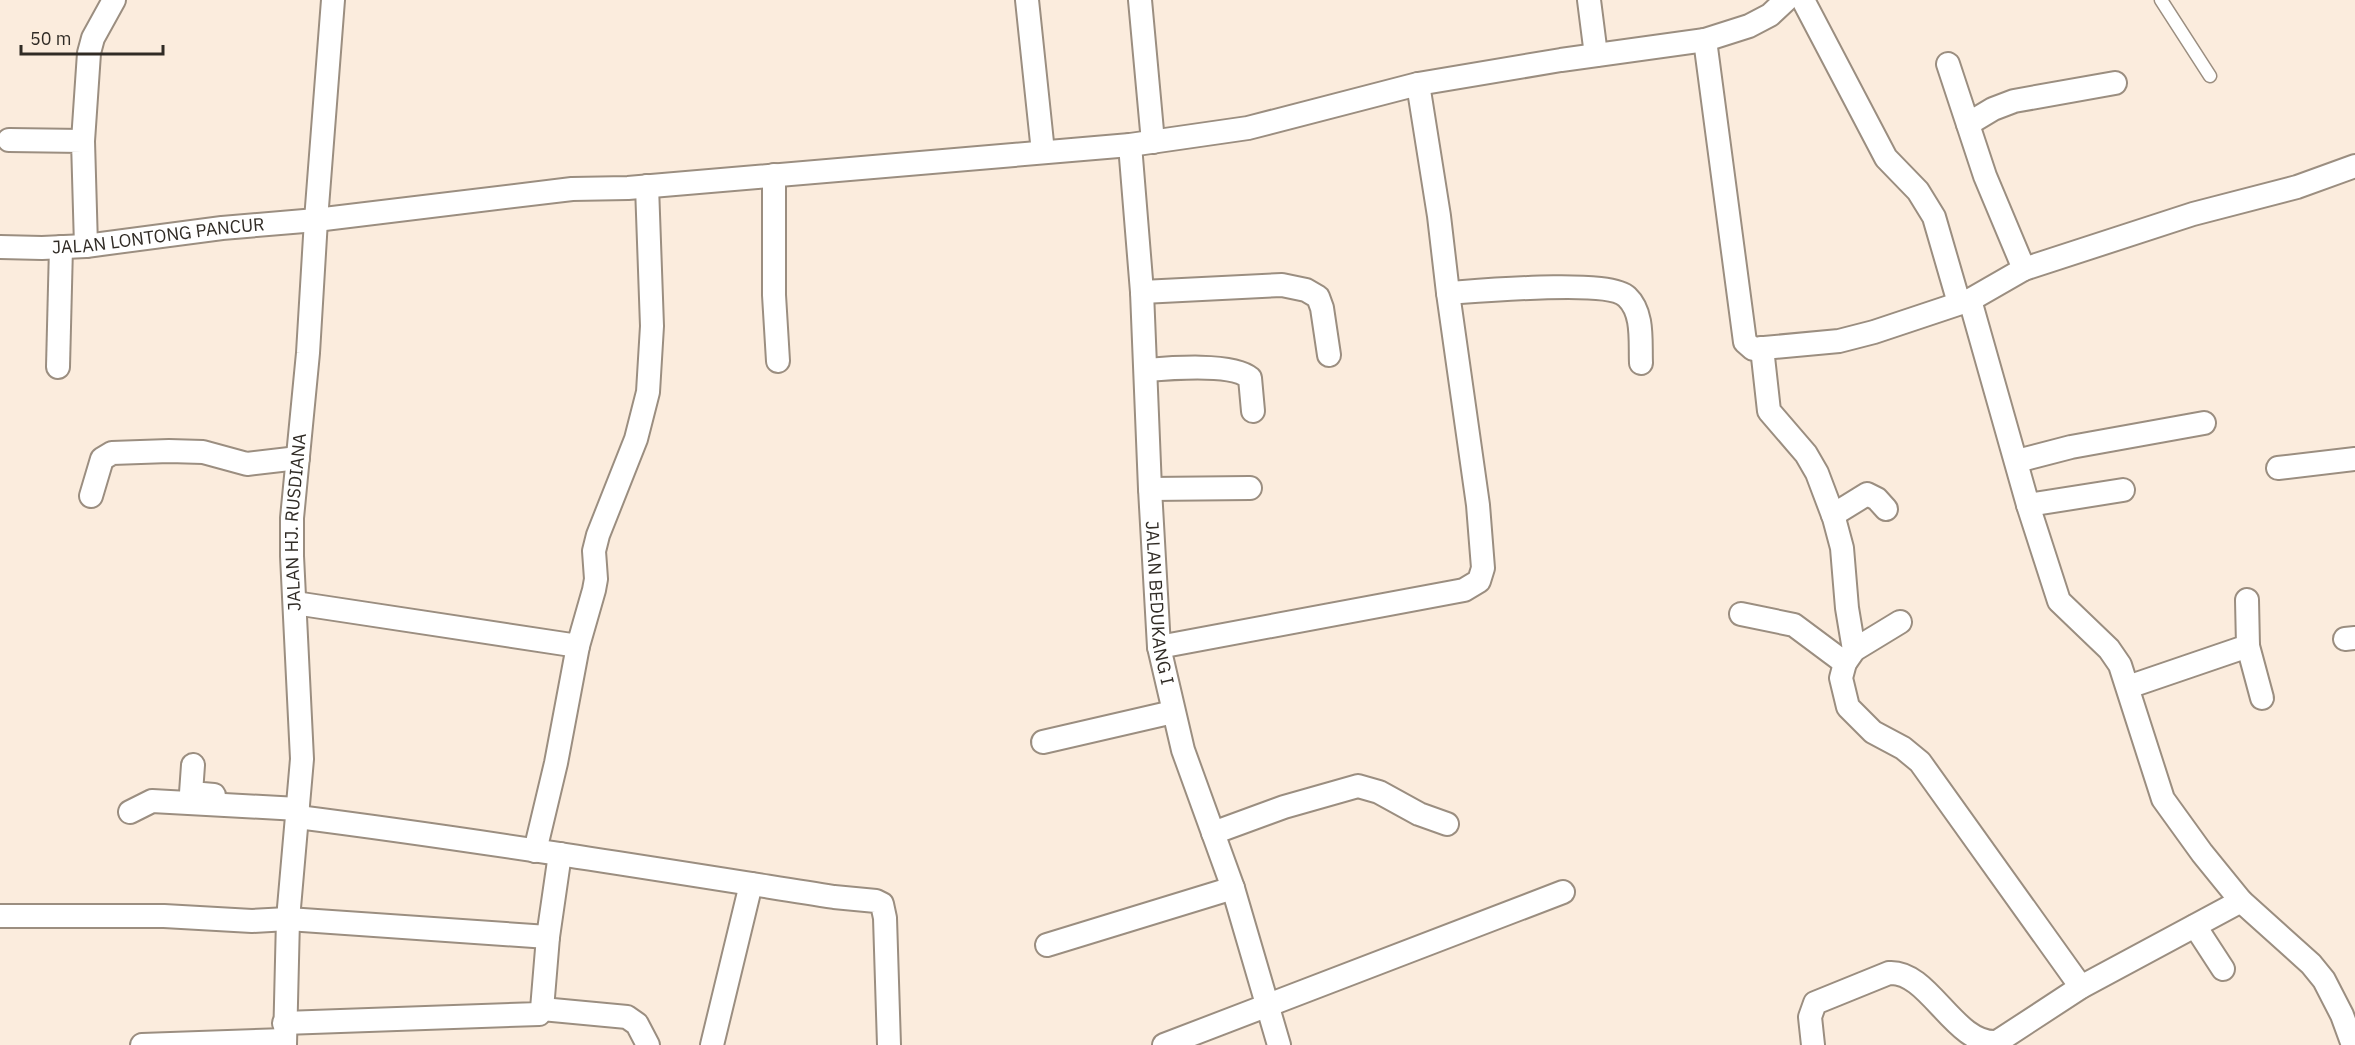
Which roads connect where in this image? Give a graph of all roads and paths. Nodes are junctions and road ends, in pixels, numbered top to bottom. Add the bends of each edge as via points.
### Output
1 (114, 0) edge
2 (333, 0) edge
3 (1027, 0) edge
4 (1140, 0) edge
5 (1589, 0) edge
6 (1786, 0) edge
7 (1803, 0) edge
8 (2161, 0) edge
9 (1705, 40) junction
10 (1596, 55) junction
11 (1948, 64) dead end
12 (2210, 76) dead end
13 (2115, 83) dead end
14 (1419, 84) junction
15 (1968, 124) junction
16 (9, 140) dead end
17 (83, 141) junction
18 (1153, 142) junction
19 (1131, 145) junction
20 (1043, 152) junction
21 (2355, 166) edge
22 (774, 175) junction
23 (647, 186) junction
24 (316, 220) junction
25 (86, 246) junction
26 (61, 247) junction
27 (0, 248) edge
28 (2024, 270) junction
29 (1142, 292) junction
30 (1448, 293) junction
31 (1964, 301) junction
32 (1762, 348) junction
33 (1329, 355) dead end
34 (778, 361) dead end
35 (1641, 363) dead end
36 (58, 367) dead end
37 (1146, 370) junction
38 (1253, 411) dead end
39 (2204, 423) dead end
40 (298, 458) junction
41 (2355, 459) edge
42 (2017, 461) junction
43 (2278, 468) dead end
44 (1250, 488) dead end
45 (1150, 489) junction
46 (2122, 490) dead end
47 (91, 496) dead end
48 (2028, 505) junction
49 (1886, 509) dead end
50 (1833, 515) junction
51 (2247, 600) dead end
52 (295, 603) junction
53 (1741, 614) dead end
54 (1900, 622) dead end
55 (578, 646) junction
56 (2248, 646) junction
57 (1159, 647) junction
58 (1850, 657) junction
59 (2128, 687) junction
60 (2262, 698) dead end
61 (1173, 712) junction
62 (1043, 742) dead end
63 (193, 765) dead end
64 (298, 810) junction
65 (130, 812) dead end
66 (1447, 824) dead end
67 (1213, 833) junction
68 (535, 852) junction
69 (560, 854) junction
70 (751, 884) junction
71 (1233, 888) junction
72 (1563, 892) dead end
73 (2241, 901) junction
74 (0, 916) edge
75 (288, 919) junction
76 (2195, 926) junction
77 (548, 937) junction
78 (1047, 945) dead end
79 (2223, 969) dead end
80 (2080, 987) junction
81 (1269, 1006) junction
82 (542, 1009) junction
83 (284, 1036) edge
84 (142, 1045) edge
85 (648, 1045) edge
86 (712, 1045) edge
87 (889, 1045) edge
88 (1164, 1045) edge
89 (1279, 1045) edge
90 (1813, 1045) edge
91 (2353, 1045) edge

1 - 17 street via 89,53
2 - 24 street, JALAN HJ. RUSDIANA
3 - 20 street
4 - 18 street
5 - 10 street
6 - 9 street, JALAN LONTONG PANCUR via 1770,15 1749,26
7 - 31 street via 1886,158 1918,191 1934,217
8 - 12 lane
9 - 10 street, JALAN LONTONG PANCUR
9 - 32 street via 1745,342 1750,348
10 - 14 street, JALAN LONTONG PANCUR
11 - 15 street
13 - 15 street via 2014,101
14 - 18 street, JALAN LONTONG PANCUR via 1248,129
14 - 30 street
15 - 28 street
16 - 17 street
17 - 25 street
18 - 19 street, JALAN LONTONG PANCUR
19 - 20 street, JALAN LONTONG PANCUR
19 - 29 street, JALAN BEDUKANG I
20 - 22 street, JALAN LONTONG PANCUR
21 - 28 street
22 - 23 street, JALAN LONTONG PANCUR
22 - 34 street
23 - 24 street, JALAN LONTONG PANCUR via 527,194
23 - 55 street via 652,326 648,392 636,439 598,535 596,579
24 - 25 street, JALAN LONTONG PANCUR
24 - 40 street, JALAN HJ. RUSDIANA
25 - 26 street, JALAN LONTONG PANCUR
26 - 27 street, JALAN LONTONG PANCUR
26 - 36 street
28 - 31 street
29 - 33 street via 1282,285 1306,290 1318,297 1322,308
29 - 37 street, JALAN BEDUKANG I
30 - 35 street via 1588,287 1620,292 1628,297 1639,322
30 - 57 street via 1478,505 1484,568 1479,581 1464,590
31 - 32 street via 1839,341
31 - 42 street
32 - 50 street via 1769,411 1806,454
37 - 38 street via 1215,369 1246,374 1250,378
37 - 45 street, JALAN BEDUKANG I
39 - 42 street
40 - 47 street via 248,464 203,452 112,453 102,459
40 - 52 street, JALAN HJ. RUSDIANA via 292,518
41 - 43 street
42 - 48 street
44 - 45 street
45 - 57 street, JALAN BEDUKANG I
46 - 48 street
48 - 59 street via 2060,601 2109,649
49 - 50 street via 1867,494
50 - 58 street via 1842,548
51 - 56 street
52 - 55 street
52 - 64 street, JALAN HJ. RUSDIANA via 302,759
53 - 58 street via 1794,625
54 - 58 street
55 - 68 street
56 - 59 street
56 - 60 street
57 - 61 street, JALAN BEDUKANG I
58 - 80 street via 1841,678 1848,707 1873,732 1920,762
59 - 73 street via 2163,799
61 - 62 street
61 - 67 street, JALAN BEDUKANG I
63 - 64 street via 190,793
64 - 65 street via 152,801
64 - 68 street
64 - 75 street, JALAN HJ. RUSDIANA
66 - 67 street via 1359,786
67 - 71 street, JALAN BEDUKANG I
68 - 69 street
69 - 70 street
69 - 77 street
70 - 86 street
70 - 87 street via 882,904
71 - 78 street
71 - 81 street, JALAN BEDUKANG I
72 - 81 street
73 - 76 street
73 - 91 street via 2324,980
74 - 75 street
75 - 77 street
75 - 83 street, JALAN HJ. RUSDIANA
76 - 79 street
76 - 80 street
77 - 82 street
80 - 90 street via 1989,1044 1967,1033 1911,980 1889,973 1815,1004 1809,1017
81 - 88 street
81 - 89 street, JALAN BEDUKANG I
82 - 83 street via 533,1015
82 - 85 street via 627,1017 638,1024
83 - 84 street

